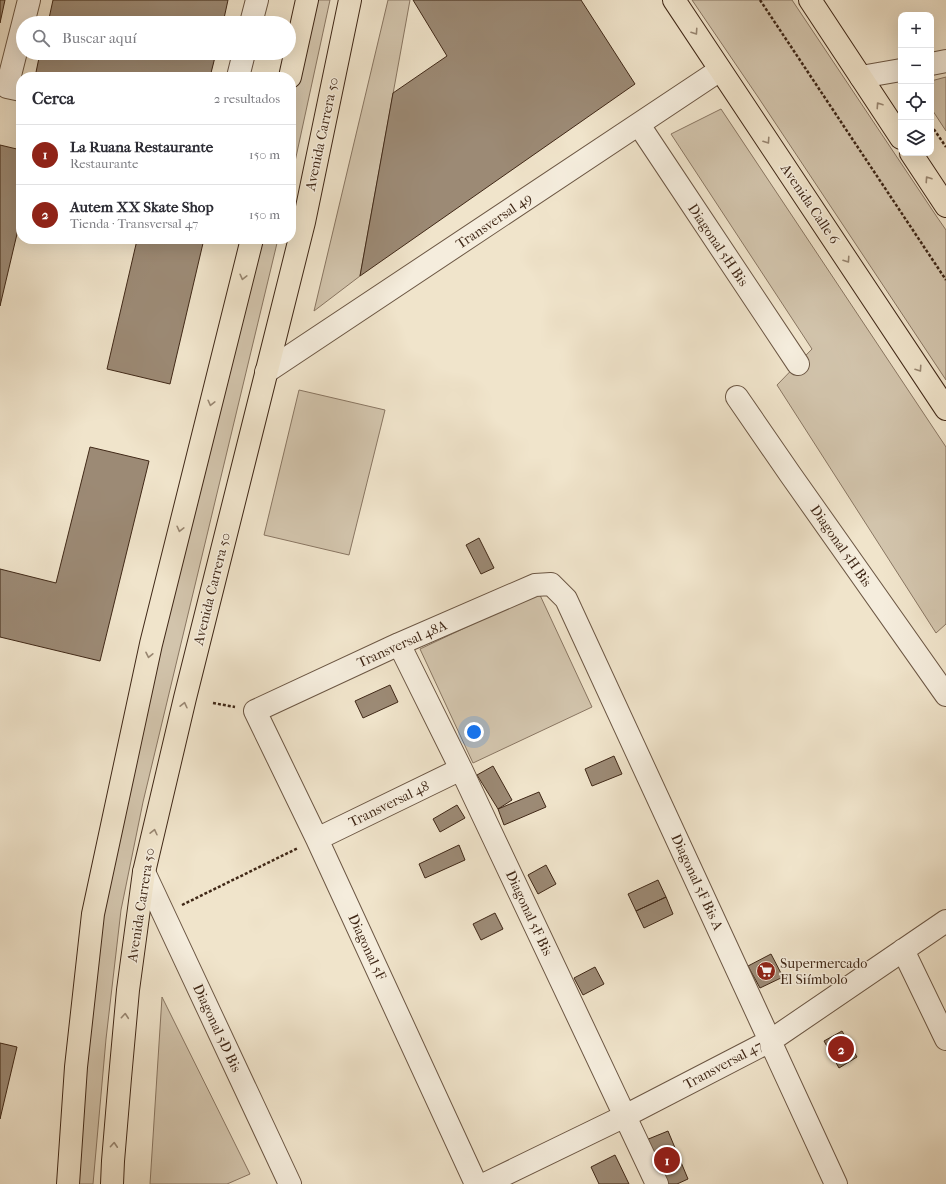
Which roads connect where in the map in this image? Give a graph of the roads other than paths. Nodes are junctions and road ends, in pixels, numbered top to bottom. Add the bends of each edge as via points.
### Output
1 (29, 0) edge
2 (257, 0) edge
3 (307, 0) edge
4 (350, 0) edge
5 (674, 0) edge
6 (810, 0) edge
7 (25, 16) edge
8 (253, 16) edge
9 (296, 50) edge
10 (16, 51) edge
11 (242, 60) edge
12 (294, 60) edge
13 (946, 61) edge
14 (934, 63) edge
15 (720, 70) junction
16 (898, 71) edge
17 (239, 72) edge
18 (291, 72) edge
19 (861, 77) junction
20 (16, 89) edge
21 (639, 125) junction
22 (898, 133) edge
23 (913, 156) edge
24 (946, 206) edge
25 (251, 244) edge
26 (798, 364) dead end
27 (266, 372) junction
28 (737, 397) dead end
29 (946, 409) edge
30 (550, 584) joint
31 (399, 644) junction
32 (946, 695) edge
33 (255, 711) joint
34 (461, 769) junction
35 (317, 839) junction
36 (144, 872) junction
37 (946, 921) edge
38 (904, 950) junction
39 (946, 1039) edge
40 (770, 1040) junction
41 (626, 1116) junction
42 (68, 1184) edge
43 (112, 1184) edge
44 (290, 1184) edge
45 (476, 1184) edge
46 (485, 1184) edge
47 (657, 1184) edge
48 (836, 1184) edge

1 - 7 street
2 - 8 street
3 - 9 main road
4 - 27 main road, Avenida Carrera 50 via 304,222
5 -> 15 main road, Avenida Calle 6
6 - 19 main road
10 - 20 street via 7,87
11 - 17 street
12 - 18 main road
13 - 14 street
15 - 21 street, Transversal 49
15 -> 29 main road, Avenida Calle 6
16 - 19 street
22 -> 19 main road
21 - 26 street, Diagonal 5H Bis
21 - 27 street, Transversal 49
24 -> 23 main road
25 -> 42 main road via 151,644 93,914 76,1067
36 -> 27 main road, Avenida Carrera 50
28 - 32 street, Diagonal 5H Bis
30 - 31 street, Transversal 48A via 535,585
30 - 40 street, Diagonal 5F Bis A via 566,599
31 - 33 street, Transversal 48A
31 - 34 street, Diagonal 5F Bis
33 - 35 street, Diagonal 5F
34 - 35 street, Transversal 48
34 - 41 street, Diagonal 5F Bis
35 - 45 street, Diagonal 5F
43 -> 36 main road, Avenida Carrera 50 via 128,990
36 - 44 street, Diagonal 5D Bis
37 - 38 street, Transversal 47
38 - 39 street
38 - 40 street, Transversal 47
40 - 41 street, Transversal 47
40 - 48 street, Diagonal 5F Bis A
41 - 46 street, Transversal 47
41 - 47 street, Diagonal 5F Bis

